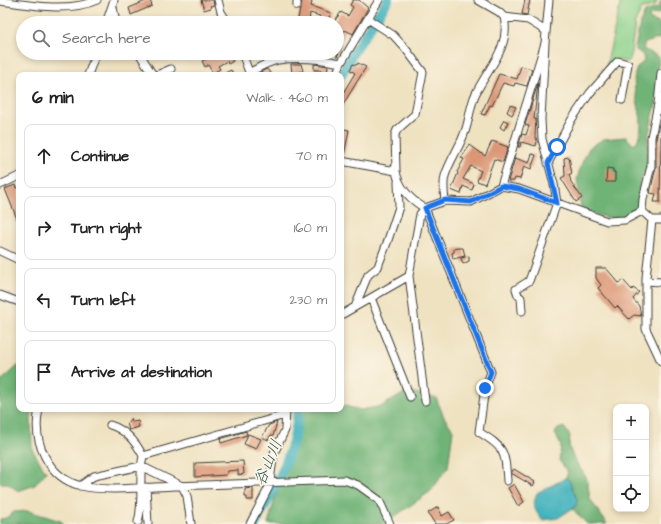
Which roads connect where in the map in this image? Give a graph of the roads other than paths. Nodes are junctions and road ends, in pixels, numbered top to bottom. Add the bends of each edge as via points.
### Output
1 (97, 0) edge
2 (218, 0) edge
3 (379, 0) edge
4 (478, 0) edge
5 (549, 0) edge
6 (0, 1) edge
7 (17, 2) edge
8 (113, 2) edge
9 (108, 16) edge
10 (115, 16) edge
11 (224, 16) edge
12 (504, 18) junction
13 (368, 19) junction
14 (546, 31) junction
15 (545, 43) junction
16 (344, 58) edge
17 (93, 60) edge
18 (143, 60) edge
19 (245, 60) edge
20 (275, 60) edge
21 (327, 60) edge
22 (343, 60) edge
23 (341, 63) junction
24 (171, 69) dead end
25 (89, 72) edge
26 (150, 72) edge
27 (164, 72) edge
28 (249, 72) edge
29 (253, 72) edge
30 (337, 72) edge
31 (661, 73) edge
32 (622, 100) dead end
33 (660, 106) edge
34 (344, 162) edge
35 (548, 163) junction
36 (396, 171) junction
37 (16, 177) edge
38 (398, 182) junction
39 (0, 185) edge
40 (501, 186) junction
41 (445, 200) junction
42 (557, 203) junction
43 (425, 208) junction
44 (642, 211) junction
45 (652, 220) junction
46 (661, 220) edge
47 (1, 253) edge
48 (16, 259) edge
49 (409, 276) junction
50 (646, 281) junction
51 (661, 282) edge
52 (0, 295) edge
53 (371, 298) junction
54 (16, 301) edge
55 (354, 308) junction
56 (522, 311) dead end
57 (344, 313) edge
58 (661, 360) edge
59 (410, 396) dead end
60 (425, 401) dead end
61 (39, 412) edge
62 (281, 412) edge
63 (284, 412) edge
64 (110, 425) dead end
65 (143, 456) junction
66 (141, 466) junction
67 (507, 481) dead end
68 (271, 482) junction
69 (80, 486) junction
70 (182, 486) junction
71 (143, 488) junction
72 (138, 522) dead end
73 (148, 524) edge
74 (191, 524) edge
75 (250, 524) edge
76 (390, 524) edge

1 - 7 street via 69,6 40,6
2 - 11 street
3 - 13 street
4 - 12 street via 499,12
5 - 14 street
6 - 7 street
8 - 9 street
8 - 10 street
12 - 14 street via 528,20
12 - 41 street via 506,35 503,45 476,92 467,126 444,177
13 - 16 street
13 - 36 street via 392,35 422,72 414,114 395,135
14 - 15 street
15 - 35 street via 541,119 542,139
15 - 40 street
17 - 25 street
18 - 26 street
19 - 28 street
20 - 29 street
21 - 23 street
22 - 23 street
23 - 30 street
24 - 27 street
31 - 33 street
32 - 35 street via 628,64 618,61 590,93 572,119
33 - 44 street via 651,137 651,166
34 - 36 street
35 - 42 street
36 - 38 street
37 - 39 street
38 - 43 street
38 - 55 street via 398,207 387,243 378,267 368,275
40 - 41 street via 471,202
40 - 42 street via 519,189
41 - 43 street
42 - 44 street via 607,221 625,220
42 - 56 street via 529,281 516,289 521,298
43 - 49 street via 420,214
43 - 67 street via 491,372 485,388 479,432 500,447 505,457
44 - 45 street
45 - 46 street
45 - 50 street
47 - 48 street
49 - 53 street
49 - 60 street
50 - 51 street
50 - 58 street via 646,329
52 - 54 street
53 - 55 street
53 - 59 street
55 - 57 street
61 - 69 street via 37,436 45,457 59,474
62 - 65 street
63 - 68 street via 285,430 274,452
64 - 65 street via 122,429
65 - 66 street
66 - 69 street via 94,476
66 - 70 street
66 - 71 street
68 - 70 street
68 - 75 street
68 - 76 street via 344,480 358,485 379,500
69 - 71 street
70 - 71 street
70 - 74 street via 187,496
71 - 72 street via 142,509
71 - 73 street

